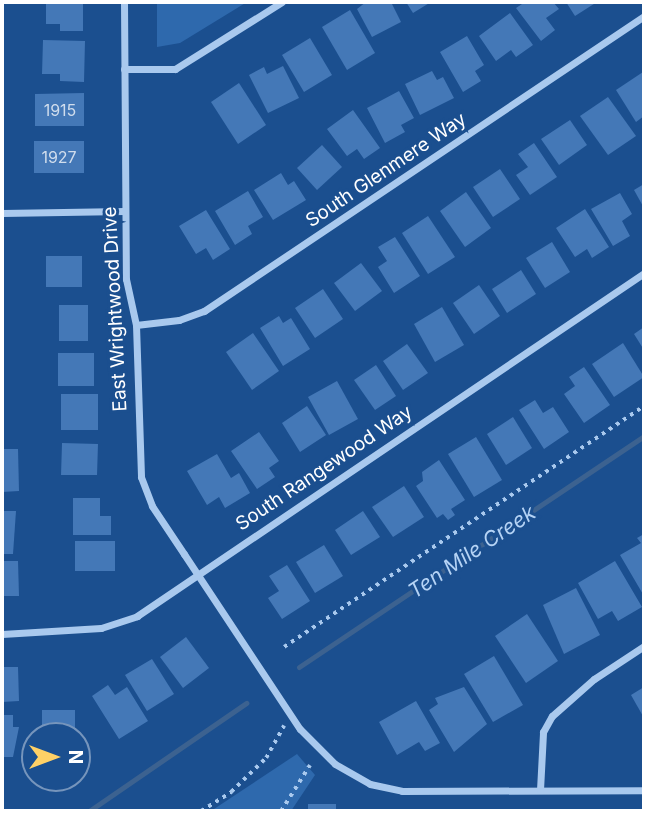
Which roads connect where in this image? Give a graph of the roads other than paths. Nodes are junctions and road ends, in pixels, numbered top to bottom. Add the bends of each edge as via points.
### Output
1 (124, 2) edge
2 (282, 2) edge
3 (644, 16) edge
4 (124, 69) junction
5 (124, 211) junction
6 (2, 213) edge
7 (644, 273) edge
8 (136, 324) junction
9 (197, 573) junction
10 (2, 634) edge
11 (644, 646) edge
12 (540, 790) junction
13 (644, 790) edge

1 - 4 street, East Wrightwood Drive
2 - 4 street via 175,69
3 - 8 street, South Glenmere Way via 204,311 179,320
4 - 5 street, East Wrightwood Drive
5 - 6 street
5 - 8 street, East Wrightwood Drive via 126,279
7 - 9 street, South Rangewood Way
8 - 9 street, East Wrightwood Drive via 141,477 152,506
9 - 10 street, South Rangewood Way via 119,624 67,632
9 - 12 street, East Wrightwood Drive via 300,729 335,764 370,784 402,791
11 - 12 street via 594,679 551,716 543,732
12 - 13 street, East Wrightwood Drive

